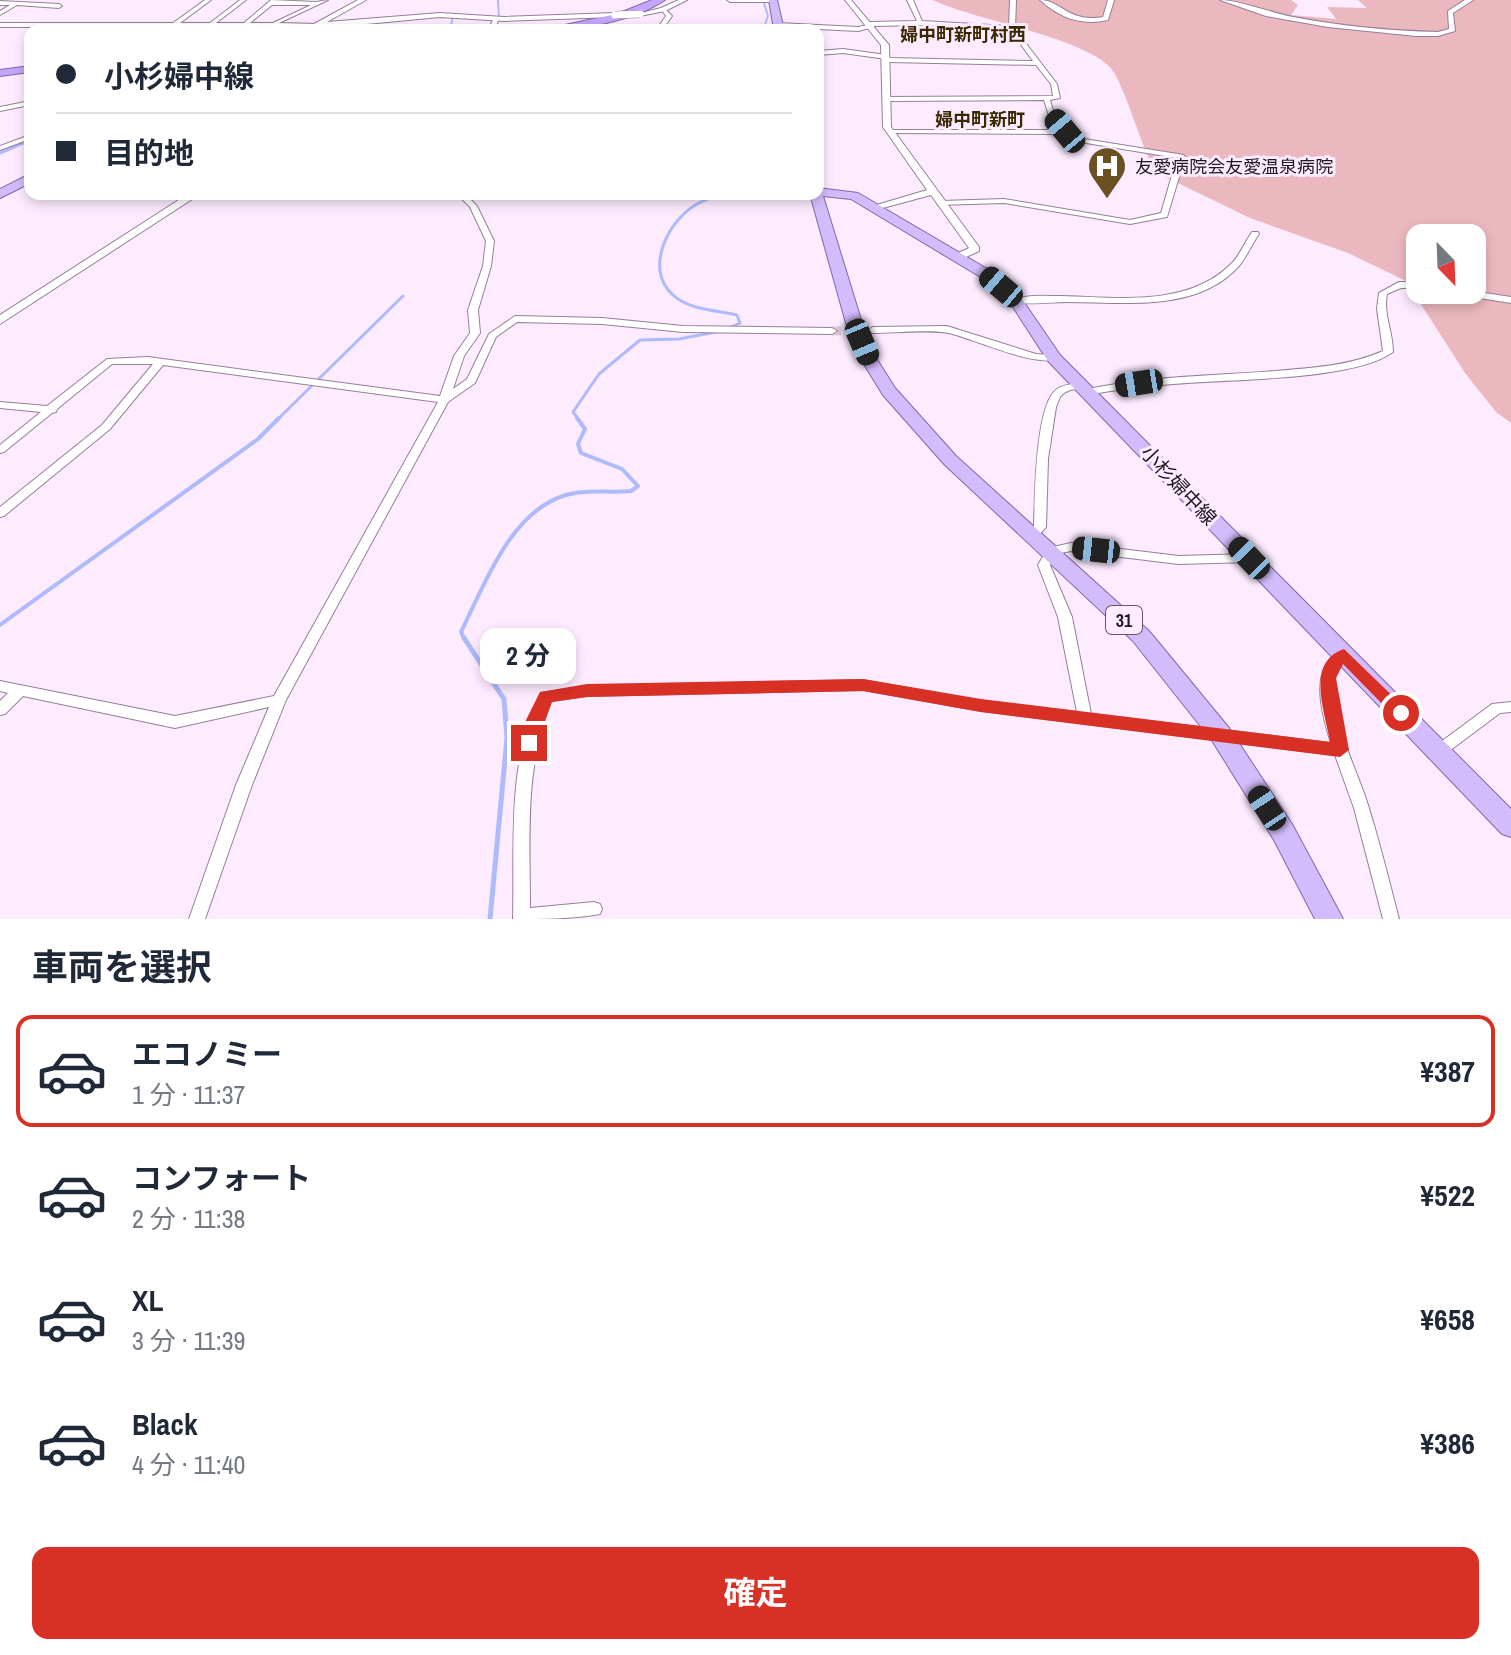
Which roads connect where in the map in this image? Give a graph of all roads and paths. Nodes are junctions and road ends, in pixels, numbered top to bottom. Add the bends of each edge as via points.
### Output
1 (208, 0) edge
2 (243, 0) edge
3 (363, 0) edge
4 (684, 0) edge
5 (730, 0) edge
6 (771, 0) edge
7 (848, 0) edge
8 (910, 0) edge
9 (1013, 0) edge
10 (1043, 0) edge
11 (1111, 0) edge
12 (1223, 0) edge
13 (1470, 0) edge
14 (20, 2) edge
15 (272, 2) edge
16 (322, 2) edge
17 (0, 3) edge
18 (662, 5) edge
19 (59, 6) dead end
20 (0, 13) edge
21 (496, 19) junction
22 (920, 23) junction
23 (175, 24) edge
24 (212, 24) edge
25 (246, 24) edge
26 (272, 24) edge
27 (318, 24) edge
28 (328, 24) edge
29 (494, 24) edge
30 (577, 24) edge
31 (663, 24) edge
32 (778, 24) edge
33 (0, 25) edge
34 (24, 25) edge
35 (871, 25) junction
36 (1012, 28) junction
37 (824, 29) edge
38 (824, 53) edge
39 (888, 58) junction
40 (1038, 63) junction
41 (24, 71) edge
42 (0, 74) edge
43 (886, 99) junction
44 (1047, 100) junction
45 (24, 104) edge
46 (0, 109) edge
47 (891, 132) junction
48 (1057, 132) dead end
49 (24, 140) edge
50 (3, 149) edge
51 (24, 181) edge
52 (930, 192) junction
53 (0, 194) edge
54 (824, 194) edge
55 (186, 200) edge
56 (467, 200) edge
57 (819, 200) edge
58 (941, 203) junction
59 (875, 207) junction
60 (1255, 234) dead end
61 (960, 256) junction
62 (1406, 285) edge
63 (1486, 296) edge
64 (1511, 300) edge
65 (1016, 301) junction
66 (0, 320) edge
67 (873, 330) tunnel mouth
68 (832, 331) tunnel mouth
69 (1054, 358) junction
70 (160, 362) junction
71 (1085, 389) junction
72 (444, 400) junction
73 (0, 405) edge
74 (52, 410) junction
75 (0, 450) edge
76 (0, 513) edge
77 (1033, 534) junction
78 (1052, 551) junction
79 (1249, 558) junction
80 (1344, 655) junction
81 (0, 686) edge
82 (20, 690) junction
83 (279, 700) junction
84 (1511, 707) edge
85 (0, 710) edge
86 (1085, 718) junction
87 (1221, 735) junction
88 (1340, 750) junction
89 (1439, 751) junction
90 (1511, 826) edge
91 (594, 909) dead end
92 (521, 918) edge
93 (197, 919) edge
94 (1329, 919) edge
95 (1391, 919) edge

1 - 23 street
2 - 24 street
3 - 27 street
4 - 18 street
5 - 6 street
6 - 32 main road
7 - 35 street
8 - 22 street
9 - 36 street
10 - 11 street via 1068,18 1087,22 1106,19
12 - 13 street via 1275,15 1438,34 1453,30 1450,12
14 - 17 street
14 - 19 street
14 - 20 street
15 - 16 street
15 - 25 street
16 - 26 street
18 - 21 street, bridge via 640,14
18 - 30 highway
18 - 31 street via 669,16
21 - 28 street via 440,15
21 - 29 street
22 - 35 street
22 - 36 street
33 - 34 street
35 - 37 street
35 - 39 street
36 - 40 street
38 - 39 street
39 - 40 street
39 - 43 street
40 - 44 street via 1054,84 1057,98
41 - 42 highway
43 - 44 street
43 - 47 street
44 - 58 street via 1051,115 1076,140 1181,157 1164,215 1130,222 1004,201
45 - 46 street
47 - 48 street
47 - 52 street
49 - 50 street
51 - 53 main road
52 - 58 street
52 - 59 street
54 - 59 main road, 小杉婦中線 / 31 via 854,196
55 - 66 street
56 - 72 street via 490,241 473,310 475,333 459,356
57 - 77 main road, 小杉婦中線 / 31 via 870,361 909,417
58 - 61 street via 975,249
59 - 61 main road, 小杉婦中線 / 31
60 - 65 street via 1226,273 1187,292 1140,301
61 - 65 main road, 小杉婦中線 / 31
62 - 71 street via 1383,293 1380,320 1389,343 1381,358 1346,366
63 - 64 street
65 - 69 main road, 小杉婦中線 / 31
67 - 69 street via 947,329 1035,357
68 - 72 street via 515,319 492,336 471,381
69 - 71 main road, 小杉婦中線 / 31
70 - 72 street
70 - 74 street via 110,361
70 - 76 street via 106,427
71 - 77 street via 1063,389 1054,398 1041,468 1040,527
71 - 79 main road, 小杉婦中線 / 31
72 - 83 street
73 - 74 street
74 - 75 street
77 - 78 main road, 小杉婦中線 / 31
78 - 79 street via 1071,547 1179,560
78 - 86 street via 1044,565 1065,617
78 - 87 main road, 小杉婦中線 / 31 via 1141,636
79 - 80 main road, 小杉婦中線 / 31
80 - 88 street via 1333,662 1327,678
80 - 89 main road, 小杉婦中線 / 31
81 - 82 street
82 - 83 street via 175,722
82 - 85 street
83 - 93 street
84 - 89 street via 1497,708
86 - 87 street
86 - 92 street via 863,685 587,691 546,697 534,720 525,773
87 - 88 street
87 - 94 main road, 小杉婦中線 / 31 via 1283,832
88 - 95 street
89 - 90 main road, 小杉婦中線 / 31
91 - 92 street

